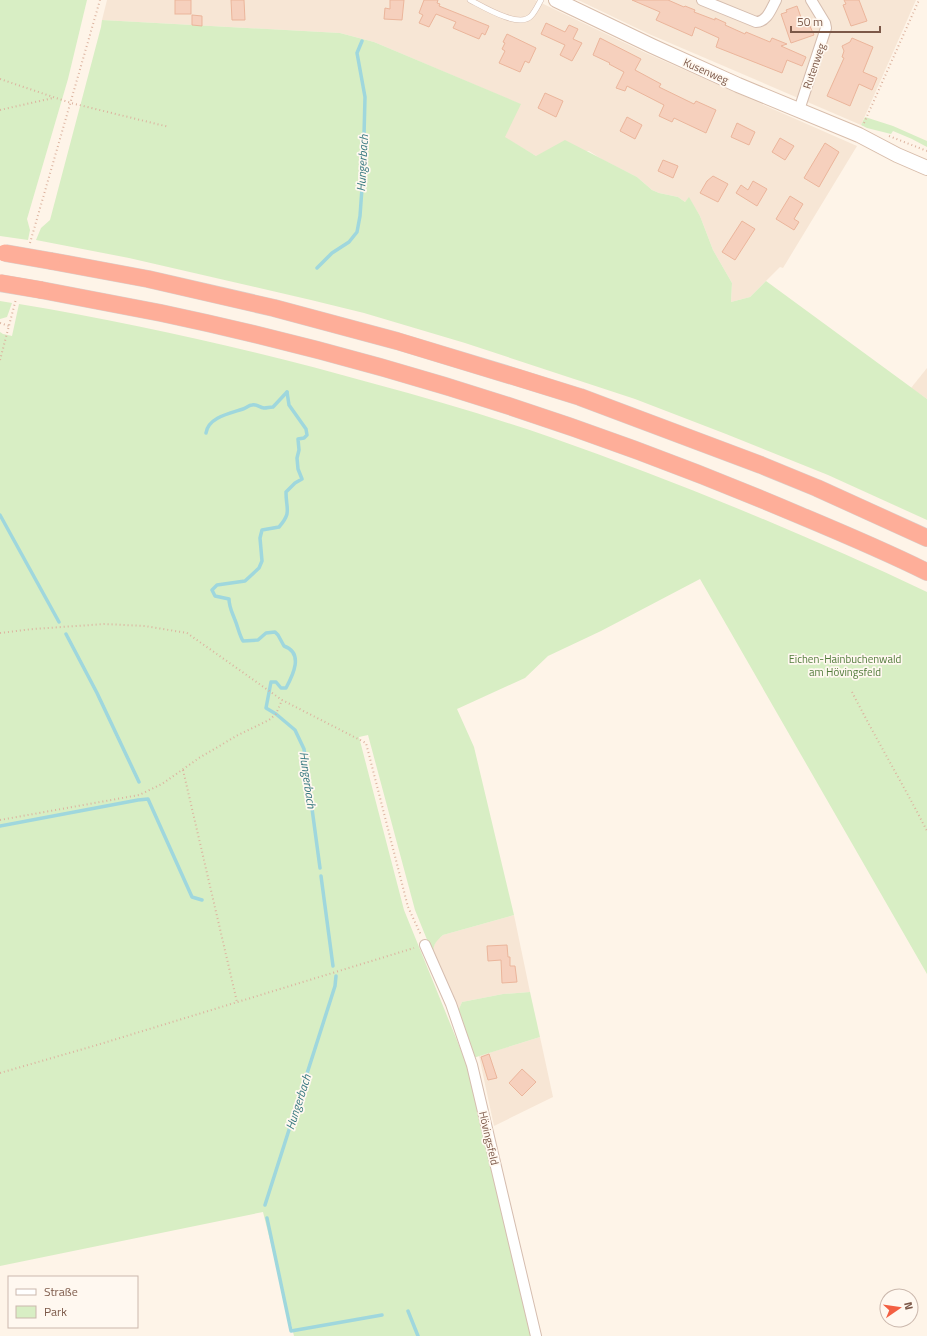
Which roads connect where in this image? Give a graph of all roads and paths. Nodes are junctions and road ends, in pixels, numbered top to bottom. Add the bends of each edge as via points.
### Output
1 (100, 0) edge
2 (470, 0) edge
3 (541, 0) edge
4 (556, 0) edge
5 (702, 0) edge
6 (776, 0) edge
7 (811, 0) edge
8 (919, 0) edge
9 (0, 79) edge
10 (55, 98) junction
11 (71, 103) junction
12 (0, 110) edge
13 (799, 110) junction
14 (169, 127) dead end
15 (859, 135) junction
16 (927, 158) edge
17 (927, 168) edge
18 (30, 242) dead end
19 (2, 253) edge
20 (0, 283) edge
21 (15, 303) dead end
22 (0, 323) edge
23 (9, 326) junction
24 (0, 360) edge
25 (927, 538) edge
26 (927, 572) edge
27 (0, 633) edge
28 (852, 692) dead end
29 (282, 700) junction
30 (183, 770) junction
31 (0, 820) edge
32 (927, 831) edge
33 (425, 945) junction
34 (237, 1002) junction
35 (0, 1073) edge
36 (536, 1336) edge

1 - 11 path
2 - 3 lane via 505,17 521,20 531,16
4 - 13 street, Kusenweg via 660,50
5 - 6 street via 761,22 765,20
7 - 13 street, Rutenweg via 826,28
8 - 15 path
9 - 10 path
10 - 11 path
10 - 12 path
11 - 14 path
11 - 18 path
13 - 15 street, Kusenweg
15 - 16 street, Kusenweg via 901,146
15 - 17 street, Kusenweg
19 - 25 highway, bridge via 148,279 274,308 520,378 580,397 817,488
20 - 26 highway, bridge via 160,313 248,333 468,393 619,444 740,490
21 - 23 path
22 - 23 path
23 - 24 path
27 - 29 path via 105,624 145,626 187,633
28 - 32 path
29 - 30 path via 276,714 268,720 238,735
29 - 33 path via 366,743 408,907
30 - 31 path via 139,795
30 - 34 path
33 - 34 path
33 - 36 street, Hövingsfeld via 451,1004 472,1065
34 - 35 path

